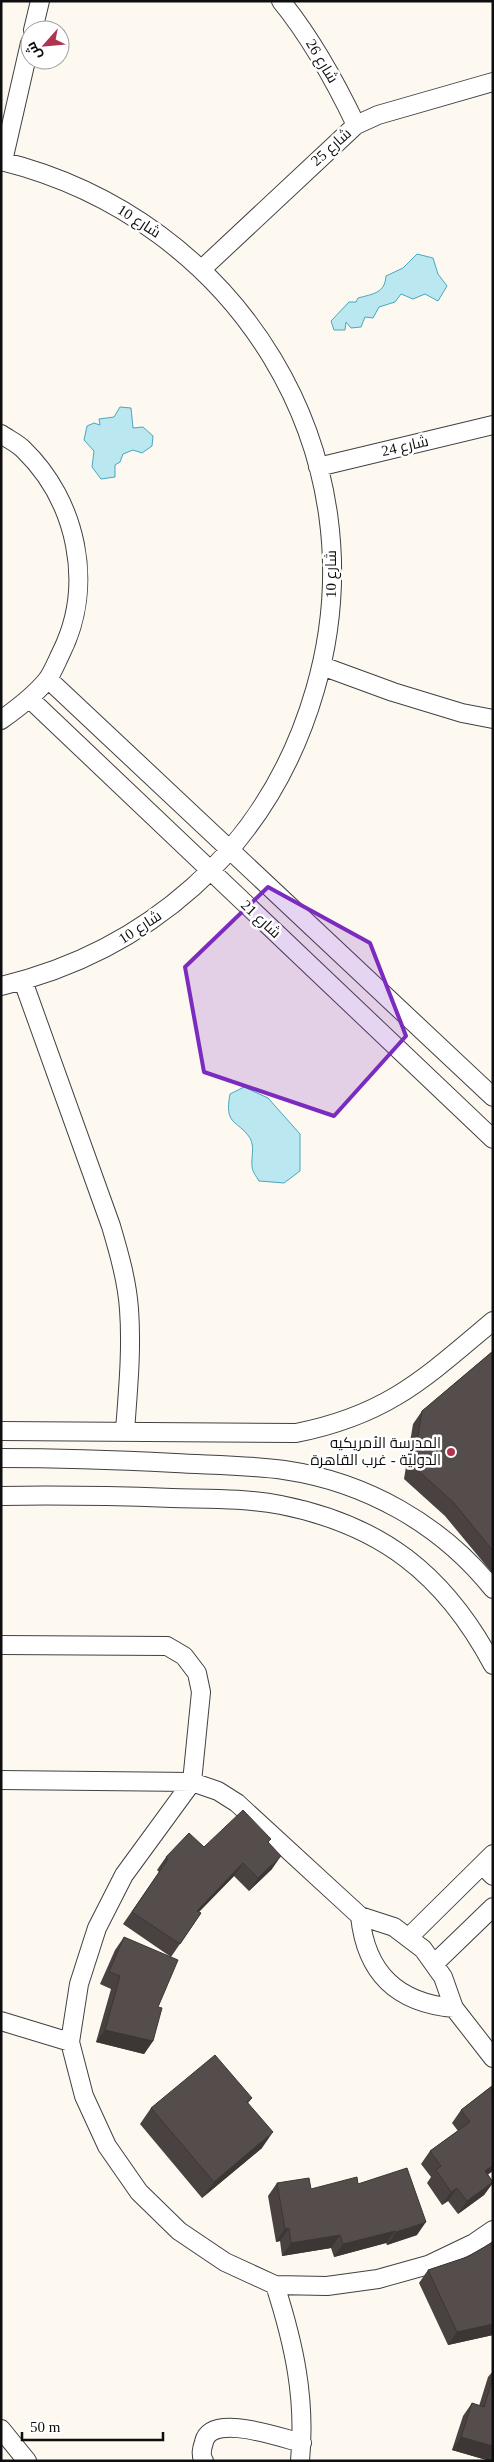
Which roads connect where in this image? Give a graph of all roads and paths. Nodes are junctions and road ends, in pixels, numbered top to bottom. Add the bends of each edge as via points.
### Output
1 (40, 1) edge
2 (281, 1) edge
3 (35, 20) edge
4 (24, 70) edge
5 (493, 82) edge
6 (356, 125) junction
7 (2, 161) edge
8 (202, 269) junction
9 (493, 425) edge
10 (1, 434) edge
11 (318, 467) junction
12 (322, 666) junction
13 (48, 678) junction
14 (30, 699) junction
15 (1, 720) edge
16 (493, 720) edge
17 (231, 850) junction
18 (211, 871) junction
19 (23, 981) junction
20 (1, 986) edge
21 (490, 1089) edge
22 (464, 1111) junction
23 (493, 1139) edge
24 (493, 1321) edge
25 (1, 1431) edge
26 (125, 1431) junction
27 (1, 1458) edge
28 (1, 1496) edge
29 (493, 1589) edge
30 (1, 1645) edge
31 (493, 1665) edge
32 (1, 1780) edge
33 (192, 1782) junction
34 (489, 1865) edge
35 (493, 1907) edge
36 (360, 1916) junction
37 (409, 1937) junction
38 (435, 1963) junction
39 (454, 2008) junction
40 (1, 2021) edge
41 (70, 2042) junction
42 (493, 2058) edge
43 (493, 2230) edge
44 (275, 2285) junction
45 (1, 2428) edge
46 (302, 2443) junction
47 (27, 2461) edge
48 (204, 2461) edge
49 (300, 2461) edge

1 - 3 street
2 - 6 street, شارع 26 via 319,53
4 - 7 street
5 - 6 street, شارع 25 via 378,115
6 - 8 street, شارع 25
7 - 8 street, شارع 10 via 47,174 114,204 168,239
8 - 11 street, شارع 10 via 244,317 274,360 300,412
9 - 11 street, شارع 24
10 - 13 street via 23,449 55,488 75,534 80,584 71,634
11 - 12 street, شارع 10 via 329,524 332,566 330,617
12 - 16 street via 462,714
12 - 17 street, شارع 10 via 307,718 285,768
13 - 14 street
13 - 17 street, شارع 21
14 - 15 street
14 - 18 street, شارع 21
17 - 18 street, شارع 10
17 - 21 street, شارع 21
18 - 19 street, شارع 10 via 170,908 124,938 75,963
18 - 22 street, شارع 21
19 - 20 street, شارع 10
19 - 26 street via 112,1226 123,1266 131,1348
21 - 22 street
22 - 23 street, شارع 21
24 - 26 street via 415,1386 385,1405 327,1427 296,1433
25 - 26 street
27 - 29 street via 77,1458 285,1470 335,1482 399,1508 437,1532 476,1568
28 - 31 street via 80,1494 231,1500 280,1505 340,1522 384,1542 432,1579 474,1631
30 - 33 street via 167,1646 184,1656 197,1672 200,1692
32 - 33 street
33 - 36 street via 218,1790 237,1803
33 - 41 street via 124,1875 98,1928 79,1984
34 - 37 street
35 - 38 street
36 - 37 street via 394,1927
36 - 39 street via 369,1956 395,1988 433,2006
37 - 38 street
38 - 39 street
39 - 42 street
40 - 41 street
41 - 44 street via 84,2096 107,2146 139,2192 179,2231 225,2262
43 - 44 street via 428,2265 378,2279 328,2286
44 - 46 street via 292,2336 299,2380
45 - 47 street
46 - 48 street via 235,2427 217,2427 204,2439 201,2456
46 - 49 street

